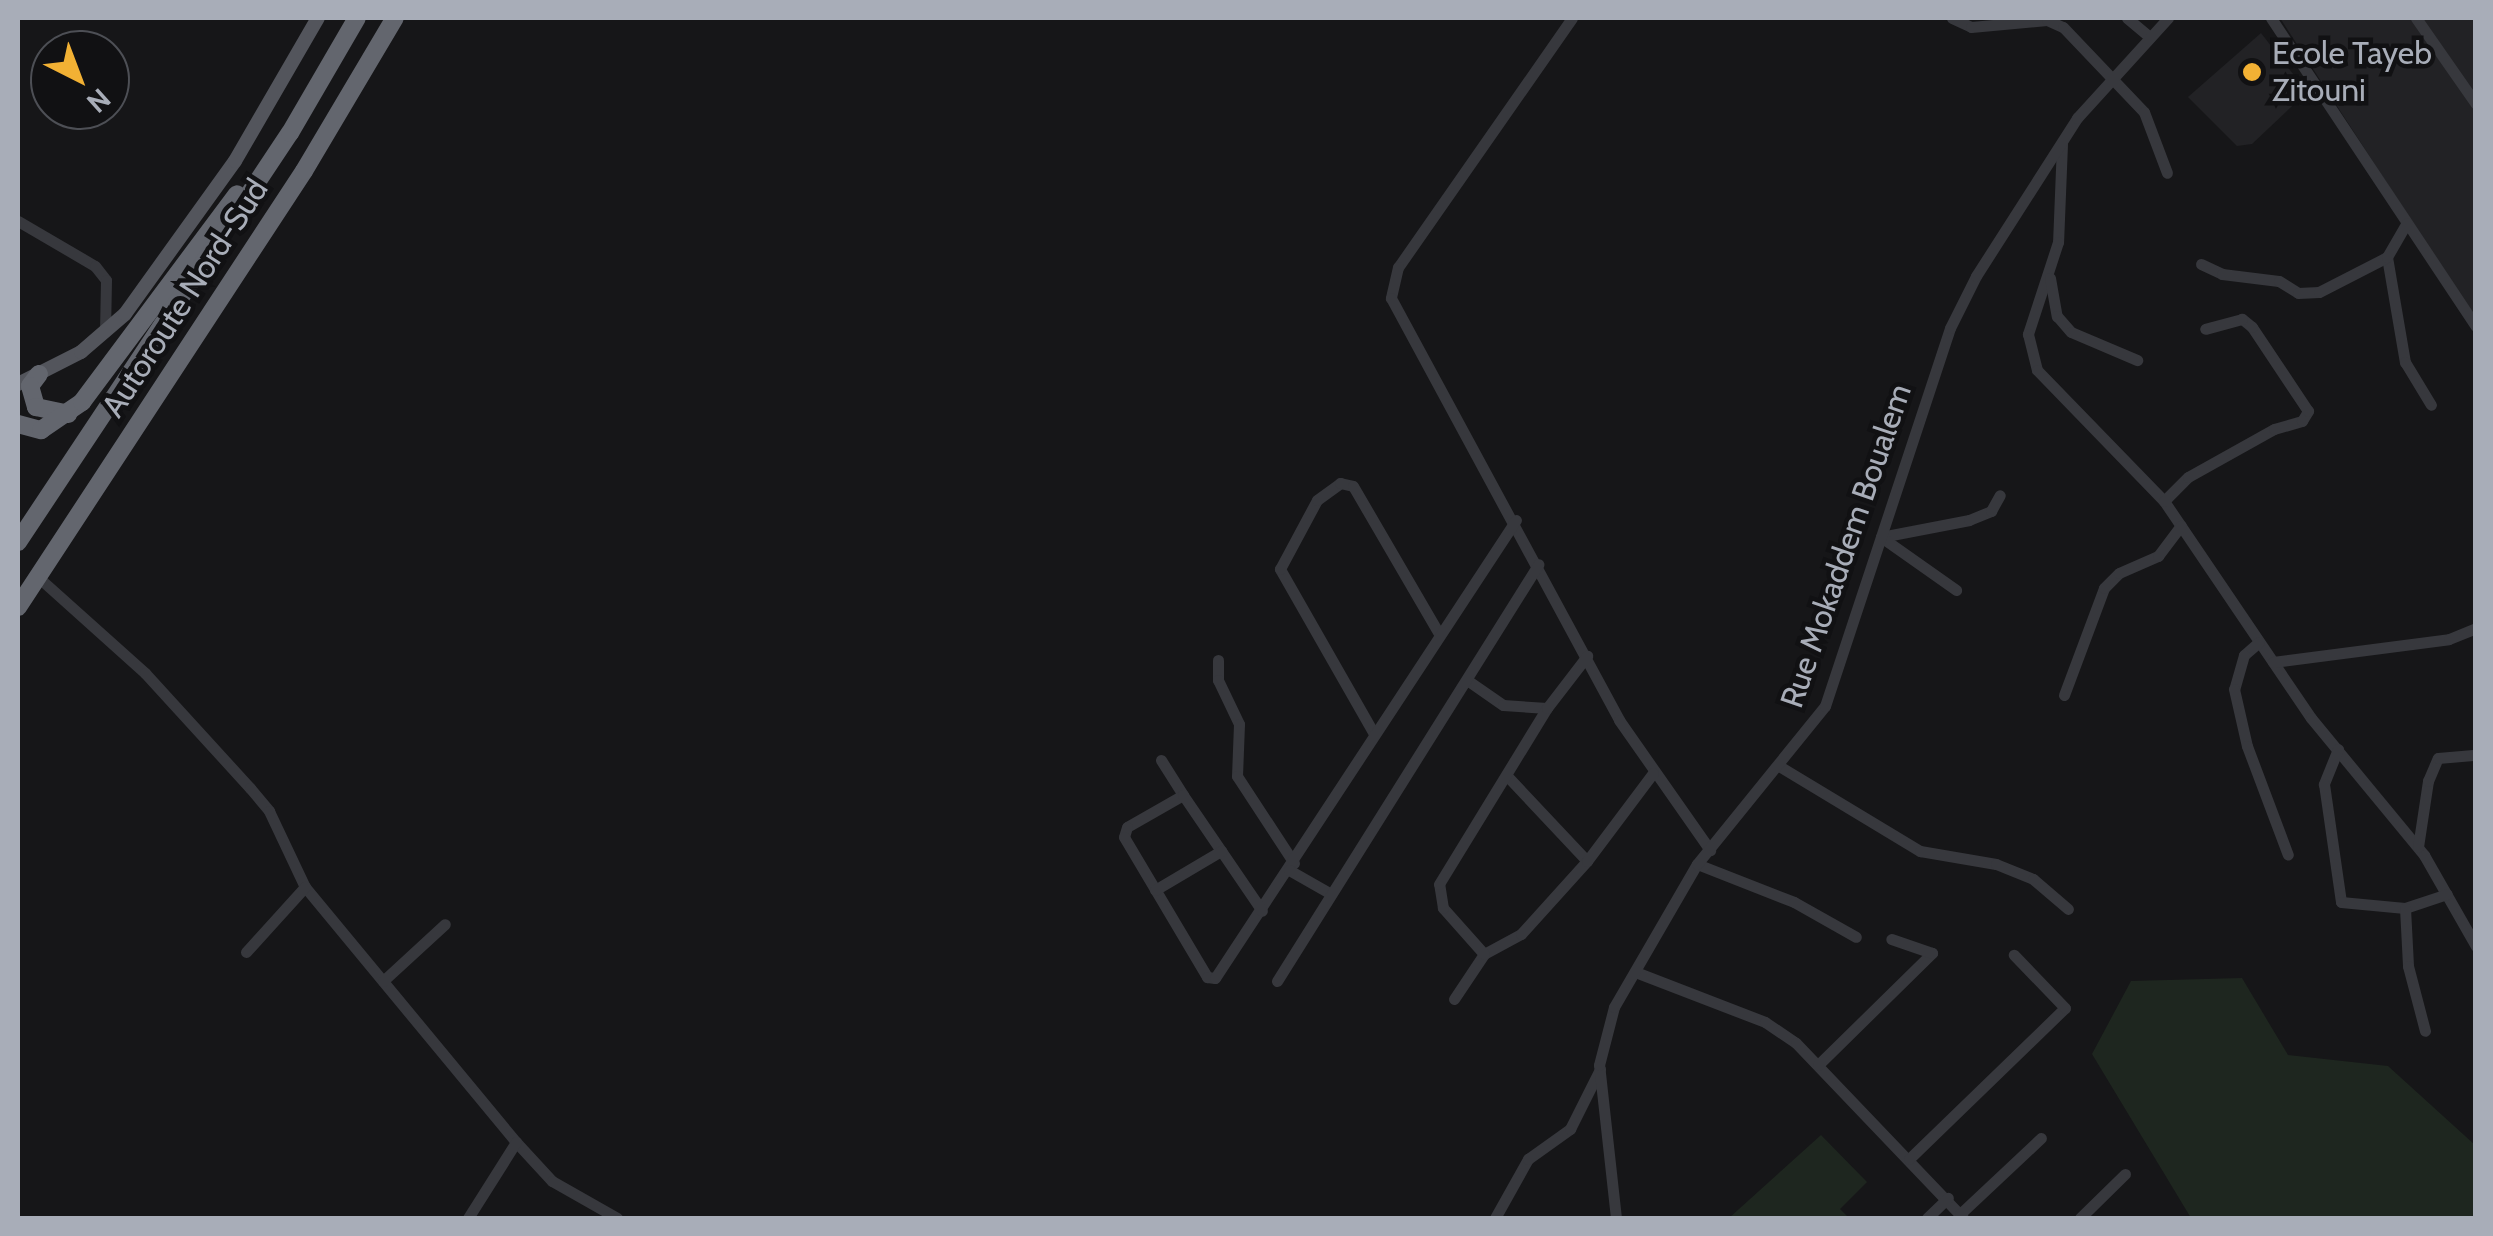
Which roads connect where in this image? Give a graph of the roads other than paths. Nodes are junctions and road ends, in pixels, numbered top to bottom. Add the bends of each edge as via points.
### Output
1 (318, 18) edge
2 (356, 18) edge
3 (394, 18) edge
4 (1572, 18) edge
5 (1952, 18) edge
6 (2127, 18) edge
7 (2168, 18) edge
8 (2271, 18) edge
9 (2416, 18) edge
10 (2150, 36) junction
11 (2113, 78) junction
12 (2476, 104) edge
13 (290, 133) junction
14 (2062, 142) junction
15 (2167, 173) dead end
16 (18, 221) edge
17 (2407, 223) junction
18 (2386, 257) junction
19 (2201, 264) dead end
20 (2050, 276) junction
21 (2476, 326) edge
22 (2206, 330) dead end
23 (106, 332) junction
24 (2137, 360) dead end
25 (39, 374) junction
26 (18, 384) edge
27 (2431, 405) dead end
28 (68, 414) junction
29 (18, 424) edge
30 (2000, 496) dead end
31 (2164, 501) junction
32 (1516, 520) junction
33 (2180, 526) junction
34 (1881, 536) junction
35 (18, 542) edge
36 (1540, 564) junction
37 (38, 576) junction
38 (1956, 590) dead end
39 (18, 607) edge
40 (2476, 628) edge
41 (1438, 632) junction
42 (2259, 642) junction
43 (1587, 656) junction
44 (1218, 660) dead end
45 (2272, 662) junction
46 (1468, 680) junction
47 (2064, 695) dead end
48 (1547, 708) junction
49 (1373, 732) junction
50 (2338, 749) junction
51 (2476, 755) edge
52 (1160, 760) dead end
53 (1779, 766) junction
54 (1654, 772) junction
55 (1510, 778) junction
56 (1183, 796) junction
57 (2418, 847) junction
58 (1710, 850) junction
59 (1221, 851) junction
60 (2288, 856) dead end
61 (1587, 861) junction
62 (1697, 864) junction
63 (1291, 866) junction
64 (305, 887) junction
65 (1156, 890) junction
66 (1331, 894) junction
67 (2447, 894) junction
68 (2068, 908) dead end
69 (2405, 908) junction
70 (1262, 911) junction
71 (445, 924) dead end
72 (1856, 936) dead end
73 (2474, 937) edge
74 (1891, 939) dead end
75 (246, 952) dead end
76 (1484, 954) junction
77 (2014, 954) dead end
78 (1638, 974) junction
79 (383, 981) junction
80 (1277, 981) dead end
81 (1454, 998) dead end
82 (2425, 1031) dead end
83 (1818, 1065) junction
84 (1600, 1069) junction
85 (2041, 1138) dead end
86 (516, 1142) junction
87 (1909, 1159) junction
88 (2125, 1174) dead end
89 (1948, 1198) junction
90 (1961, 1216) edge
91 (468, 1218) edge
92 (617, 1218) edge
93 (1496, 1218) edge
94 (1616, 1218) edge
95 (1927, 1218) edge
96 (2080, 1218) edge

1 - 23 main road via 235,162
2 - 13 highway, Autoroute Nord-Sud
3 - 37 highway, Autoroute Nord-Sud via 304,171
4 - 32 street via 1392,283 1400,317
5 - 11 street via 1971,27 2048,20
6 - 10 street
7 - 10 street, Rue Mokaddem Boualem
8 - 17 street
9 - 12 street
10 - 11 street, Rue Mokaddem Boualem
11 - 14 street, Rue Mokaddem Boualem
11 - 15 street via 2144,112
13 - 28 highway
13 - 35 highway, Autoroute Nord-Sud
14 - 20 street
14 - 34 street, Rue Mokaddem Boualem via 1950,328
16 - 23 street via 95,266 106,280
17 - 18 street
17 - 21 street
18 - 19 street via 2318,292 2298,293 2279,281 2222,274
18 - 27 street via 2404,362
20 - 24 street via 2058,316 2071,332
20 - 31 street via 2028,334 2036,370
22 - 31 street via 2242,319 2308,411 2302,421 2274,429 2188,477
23 - 25 main road
25 - 26 main road
25 - 28 highway via 30,386 36,407
28 - 29 highway via 41,430
30 - 34 street via 1991,511 1969,520
31 - 33 street
32 - 36 street
32 - 41 street
33 - 42 street
33 - 47 street via 2158,556 2119,573 2104,588
34 - 38 street
34 - 53 street, Rue Mokaddem Boualem via 1826,706
36 - 43 street
36 - 46 street
37 - 39 highway, Autoroute Nord-Sud
37 - 64 street via 145,673 250,788
40 - 45 street via 2449,639
41 - 49 street
41 - 49 street via 1353,486 1340,483 1317,500 1280,569
42 - 45 street
42 - 60 street via 2244,656 2234,689 2247,746
43 - 48 street
43 - 54 street
44 - 63 street via 1218,680 1240,724 1237,776
45 - 50 street
46 - 48 street via 1504,704
46 - 66 street
48 - 55 street
49 - 63 street
50 - 57 street
50 - 69 street via 2324,784 2341,902
51 - 57 street via 2438,758
52 - 56 street
53 - 58 street, Rue Mokaddem Boualem
53 - 68 street via 1920,851 1996,864 2033,879
54 - 58 street
54 - 61 street
55 - 61 street
55 - 76 street via 1439,884 1443,908
56 - 59 street
56 - 65 street via 1124,832
57 - 67 street
58 - 62 street, Rue Mokaddem Boualem
59 - 65 street
59 - 70 street
61 - 76 street via 1521,934
62 - 72 street via 1794,902
62 - 78 street, Rue Mokaddem Boualem
63 - 66 street
63 - 70 street
64 - 75 street
64 - 79 street
65 - 70 street via 1207,976 1222,974
66 - 80 street
67 - 69 street
67 - 73 street
69 - 82 street via 2408,966
71 - 79 street
74 - 83 street via 1932,953
76 - 81 street
77 - 87 street via 2065,1008
78 - 83 street via 1765,1022
78 - 84 street, Rue Mokaddem Boualem via 1614,1007 1600,1044
79 - 86 street
83 - 87 street
84 - 93 street via 1570,1129 1528,1159
84 - 94 street, Rue Mokaddem Boualem
85 - 90 street
86 - 91 street
86 - 92 street via 552,1181
87 - 89 street
88 - 96 street
89 - 90 street
89 - 95 street

